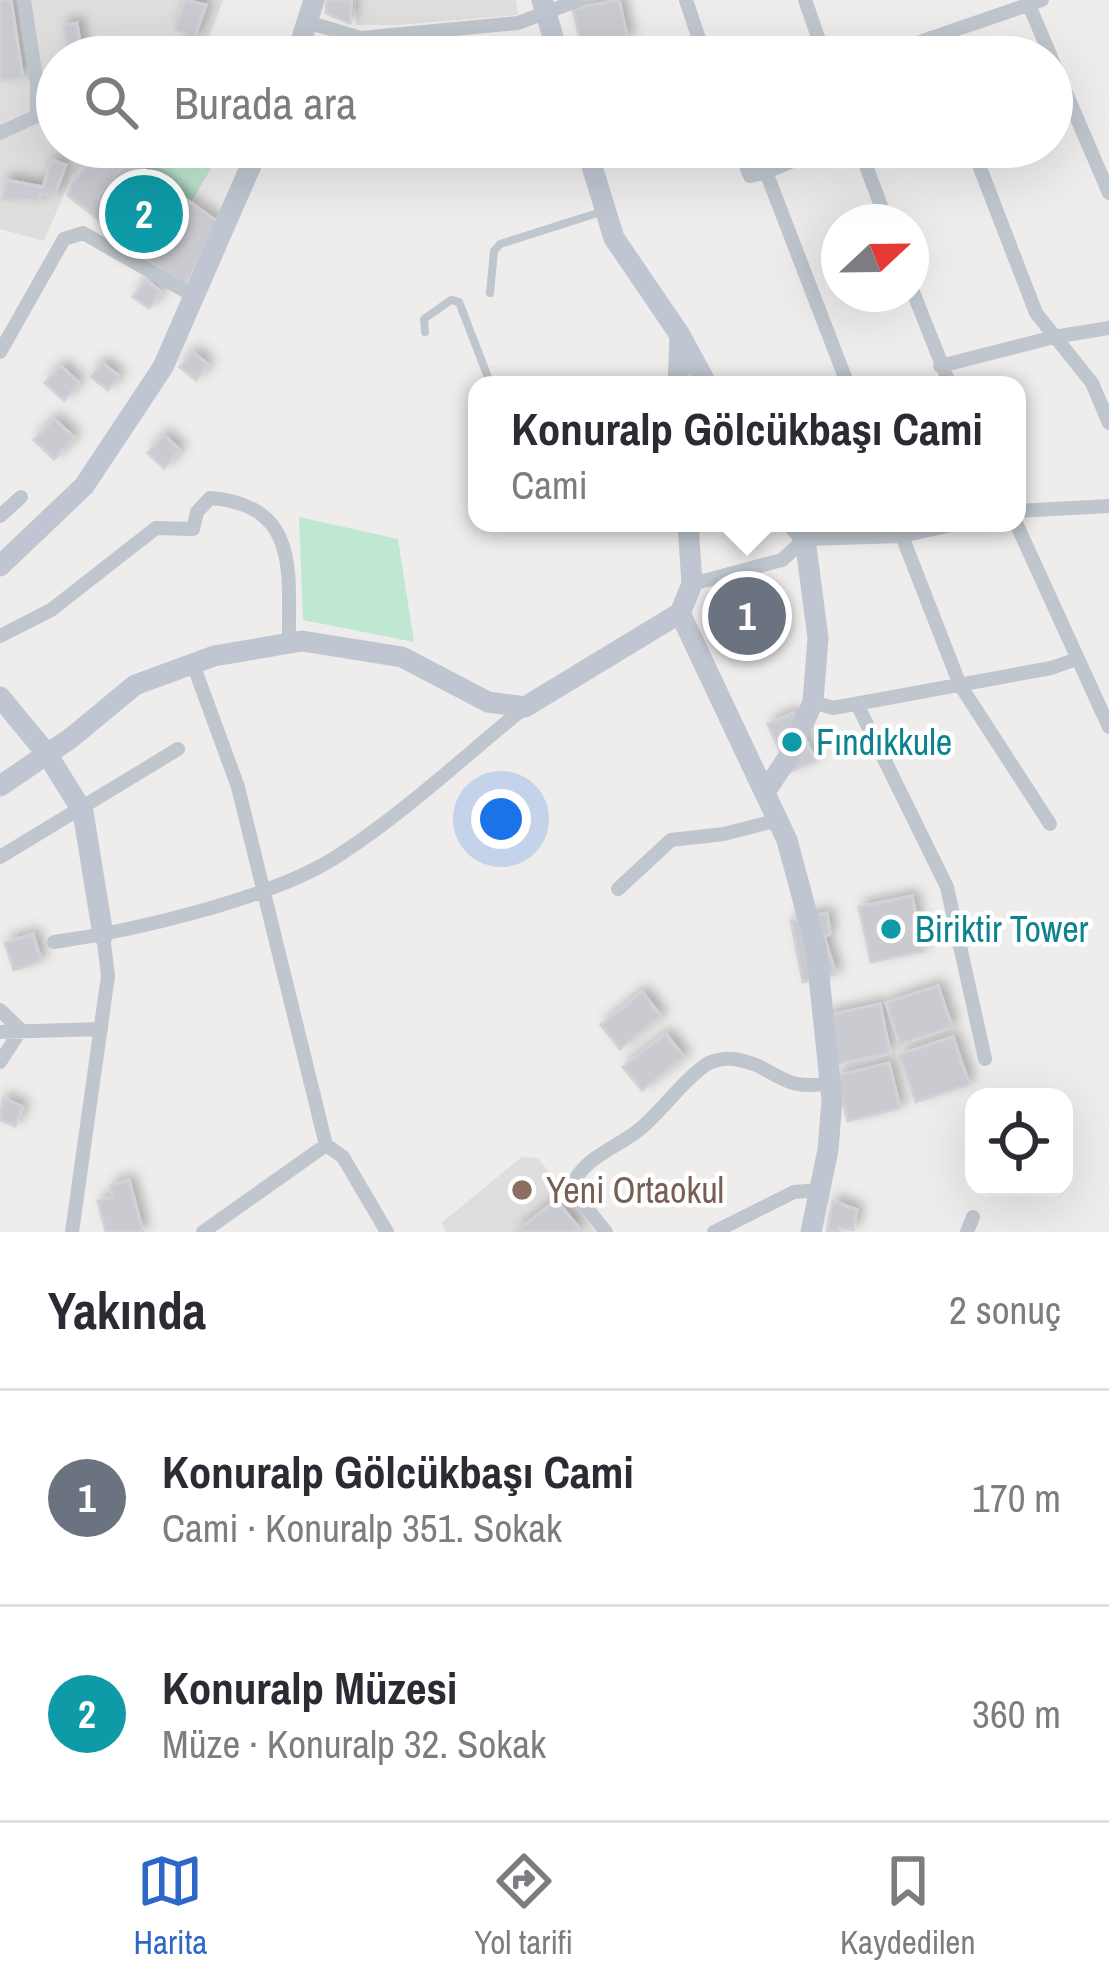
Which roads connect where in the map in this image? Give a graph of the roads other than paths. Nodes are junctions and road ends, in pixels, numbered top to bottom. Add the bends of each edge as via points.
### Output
1 (23, 0) edge
2 (579, 0) edge
3 (686, 0) edge
4 (805, 0) edge
5 (1036, 2) edge
6 (544, 6) edge
7 (310, 11) edge
8 (357, 36) edge
9 (381, 36) edge
10 (553, 36) edge
11 (698, 36) edge
12 (818, 36) edge
13 (936, 36) edge
14 (1046, 36) edge
15 (36, 79) edge
16 (1073, 108) edge
17 (36, 116) edge
18 (0, 133) edge
19 (250, 168) edge
20 (593, 168) edge
21 (747, 168) edge
22 (776, 168) edge
23 (867, 168) edge
24 (980, 168) edge
25 (766, 172) junction
26 (1109, 193) edge
27 (880, 204) edge
28 (606, 211) junction
29 (490, 293) dead end
30 (194, 296) junction
31 (920, 312) edge
32 (1109, 328) edge
33 (425, 332) dead end
34 (680, 335) junction
35 (1054, 337) junction
36 (0, 352) edge
37 (940, 366) junction
38 (488, 376) edge
39 (678, 376) edge
40 (702, 376) edge
41 (845, 376) edge
42 (945, 376) edge
43 (1109, 423) edge
44 (21, 497) dead end
45 (1109, 506) edge
46 (1026, 511) edge
47 (0, 516) edge
48 (689, 532) edge
49 (797, 532) edge
50 (798, 532) edge
51 (901, 532) edge
52 (1020, 532) edge
53 (0, 566) edge
54 (692, 584) junction
55 (680, 613) junction
56 (0, 636) edge
57 (289, 644) junction
58 (1077, 659) junction
59 (193, 664) junction
60 (960, 685) junction
61 (0, 697) edge
62 (813, 702) junction
63 (857, 704) junction
64 (525, 707) junction
65 (1109, 727) edge
66 (178, 748) dead end
67 (47, 754) junction
68 (0, 786) edge
69 (765, 792) junction
70 (80, 807) junction
71 (778, 820) junction
72 (1049, 824) dead end
73 (2, 859) edge
74 (618, 889) dead end
75 (263, 890) junction
76 (103, 935) junction
77 (54, 942) dead end
78 (0, 1010) edge
79 (101, 1029) junction
80 (21, 1030) junction
81 (0, 1032) edge
82 (985, 1059) dead end
83 (0, 1062) edge
84 (830, 1083) junction
85 (326, 1145) junction
86 (820, 1190) junction
87 (72, 1232) edge
88 (203, 1232) edge
89 (387, 1232) edge
90 (607, 1232) edge
91 (715, 1232) edge
92 (811, 1232) edge

1 - 15 street
2 - 6 street
3 - 11 street
4 - 12 street
5 - 13 street
5 - 14 street
6 - 9 street via 518,22
6 - 10 street
7 - 8 street
16 - 26 street
17 - 18 street
19 - 30 street
20 - 28 street
21 - 25 street via 750,176
22 - 25 street
23 - 27 street
24 - 35 street via 1036,313
25 - 41 street
28 - 29 lane via 500,244
28 - 34 street via 614,238
30 - 36 street via 82,233 64,238
30 - 53 street via 163,367 84,486
31 - 37 street
32 - 35 street
33 - 38 lane via 431,311 459,302
34 - 39 street
34 - 40 street
35 - 37 street
35 - 43 street via 1093,383
37 - 42 street
44 - 47 street
45 - 46 street
48 - 54 street
49 - 54 street via 782,560
50 - 62 street via 818,638
51 - 60 street
52 - 58 street
54 - 55 street
55 - 64 street
55 - 69 street
56 - 57 street via 51,610 156,528 193,529 210,498 243,501 270,518 287,561
57 - 59 street
57 - 64 street via 402,657 488,702
58 - 60 street
58 - 65 street
59 - 67 street via 135,685
59 - 75 street via 238,787
60 - 63 street
60 - 72 street
61 - 67 street
62 - 63 street
62 - 69 street
63 - 82 street via 946,886
64 - 75 street via 334,858
66 - 70 street
67 - 68 street
67 - 70 street
69 - 71 street
70 - 73 street
70 - 76 street
71 - 74 street via 670,840
71 - 84 street via 816,948
75 - 76 street
75 - 85 street
76 - 77 street
76 - 79 street
78 - 80 street
79 - 80 street
79 - 87 street
80 - 81 street
80 - 83 street
84 - 86 street
84 - 90 street via 806,1088 731,1058 710,1062 638,1130 577,1170 571,1188
85 - 88 street
85 - 89 street via 343,1157
86 - 91 street via 794,1192
86 - 92 street

